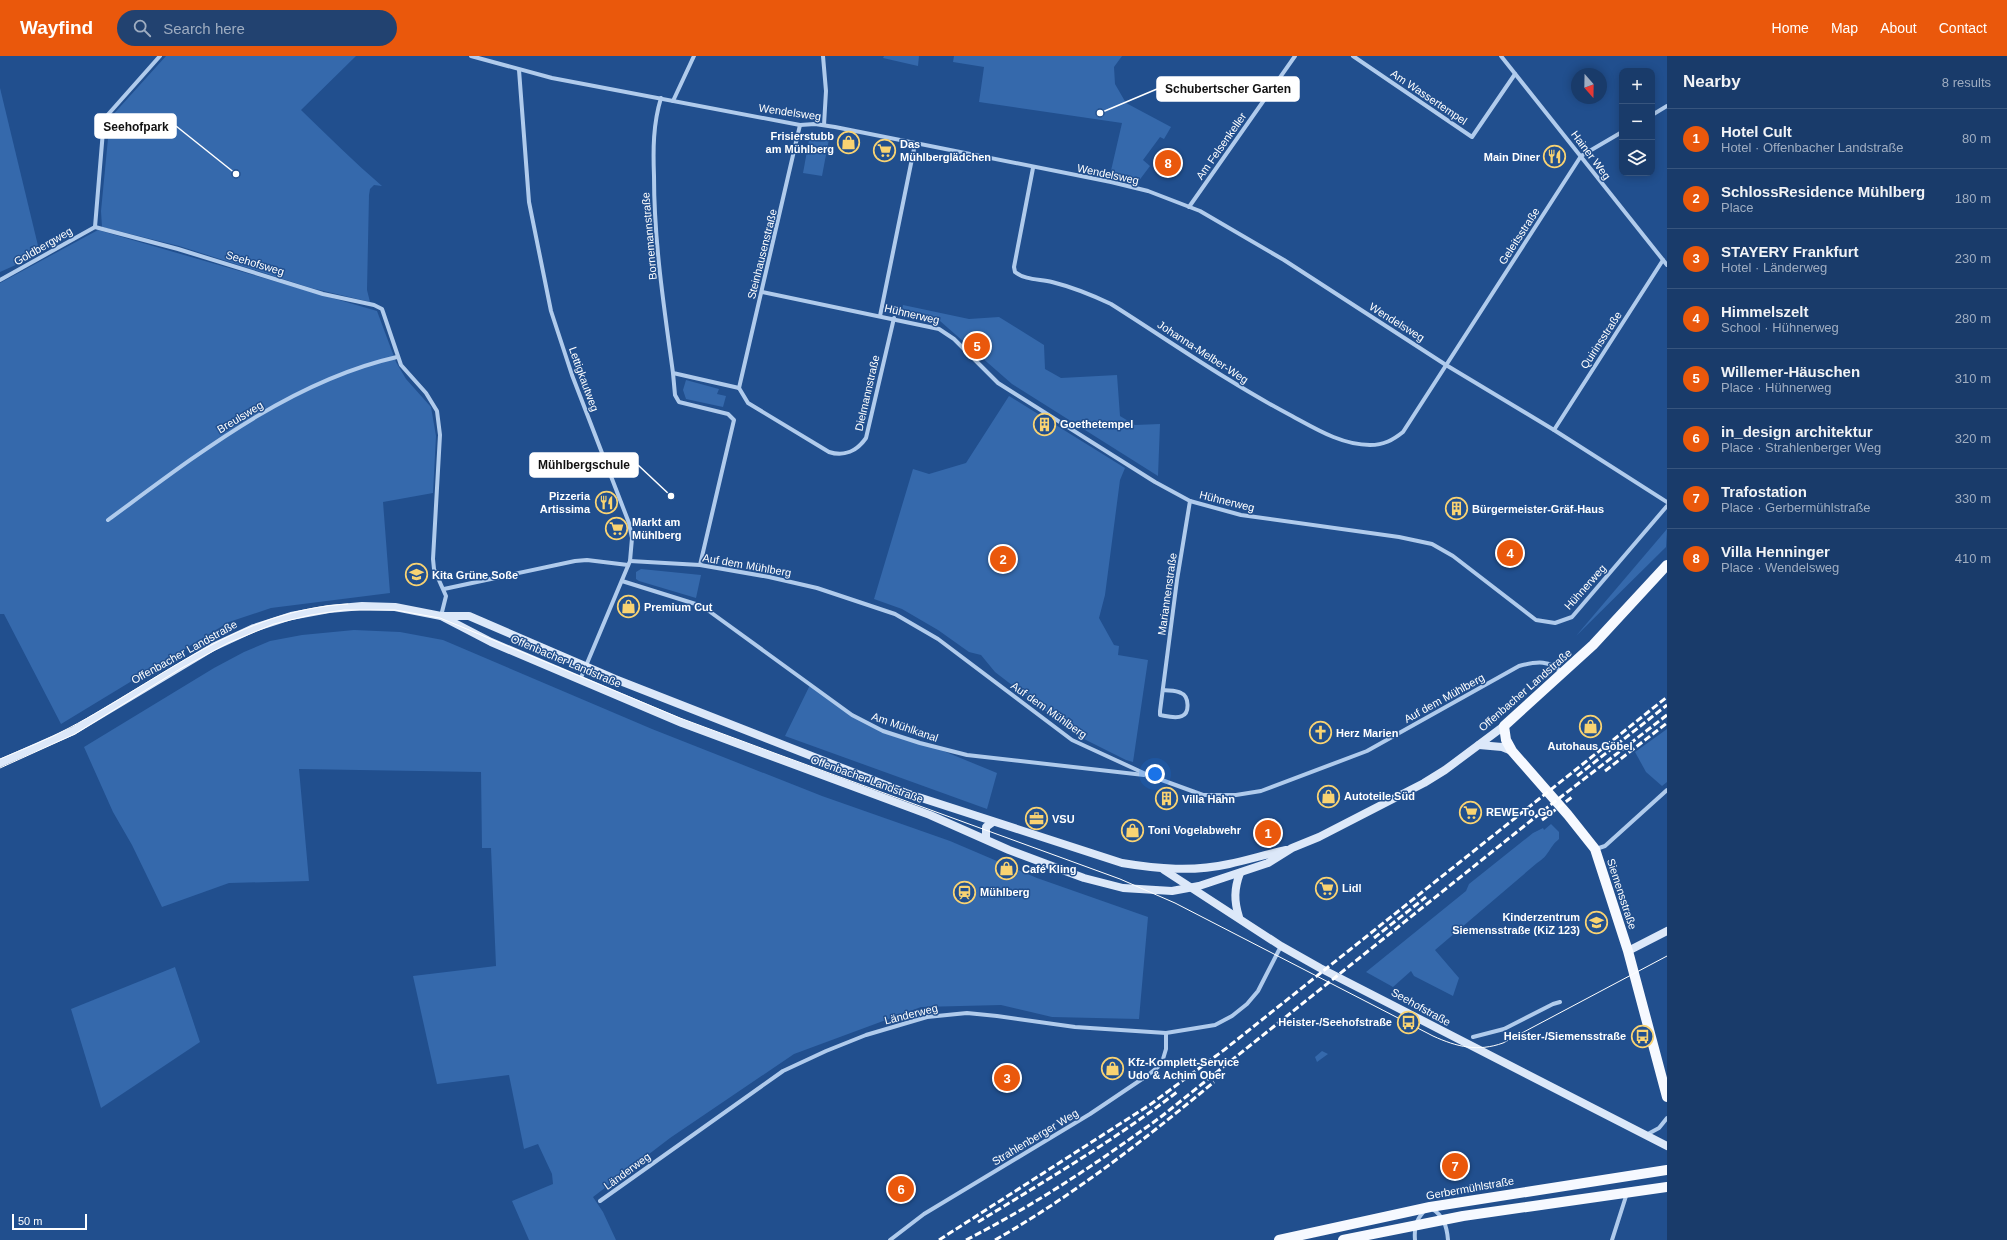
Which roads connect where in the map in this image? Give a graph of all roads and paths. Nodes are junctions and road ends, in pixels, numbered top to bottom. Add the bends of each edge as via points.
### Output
1 (160, 56) edge
2 (471, 56) edge
3 (694, 56) edge
4 (823, 56) edge
5 (1295, 56) edge
6 (1353, 56) edge
7 (1501, 56) edge
8 (519, 70) junction
9 (1515, 74) junction
10 (661, 98) junction
11 (673, 101) junction
12 (1667, 106) edge
13 (1655, 113) edge
14 (800, 124) junction
15 (824, 126) junction
16 (1619, 134) edge
17 (916, 144) junction
18 (1581, 156) junction
19 (1033, 168) junction
20 (1189, 207) junction
21 (95, 227) junction
22 (1663, 260) junction
23 (1667, 265) edge
24 (0, 280) edge
25 (762, 292) junction
26 (880, 316) junction
27 (894, 318) junction
28 (397, 357) junction
29 (1446, 364) junction
30 (673, 373) junction
31 (739, 388) junction
32 (1554, 430) junction
33 (1190, 501) junction
34 (1667, 502) edge
35 (1667, 506) edge
36 (108, 520) dead end
37 (629, 563) junction
38 (700, 565) junction
39 (1667, 565) edge
40 (622, 581) junction
41 (444, 589) junction
42 (441, 616) junction
43 (586, 667) junction
44 (1564, 673) junction
45 (580, 680) junction
46 (1163, 690) junction
47 (1504, 726) junction
48 (1479, 745) junction
49 (1512, 751) junction
50 (0, 763) edge
51 (1148, 775) junction
52 (1667, 790) edge
53 (993, 822) junction
54 (986, 839) junction
55 (1292, 848) junction
56 (1595, 849) junction
57 (1162, 868) junction
58 (1240, 873) junction
59 (1192, 888) junction
60 (1239, 917) junction
61 (1667, 931) edge
62 (1281, 946) junction
63 (1628, 951) junction
64 (1560, 1002) dead end
65 (1166, 1033) junction
66 (1472, 1037) dead end
67 (1667, 1097) edge
68 (1667, 1118) edge
69 (1644, 1136) junction
70 (1667, 1146) edge
71 (1667, 1170) edge
72 (1667, 1187) edge
73 (1627, 1192) junction
74 (600, 1201) dead end
75 (1430, 1207) junction
76 (1443, 1219) junction
77 (1416, 1224) junction
78 (890, 1240) edge
79 (1279, 1240) edge
80 (1343, 1240) edge
81 (1415, 1240) edge
82 (1448, 1240) edge
83 (1612, 1240) edge

1 - 21 street via 104,119
2 - 8 street, Wendelsweg
3 - 11 street
4 - 15 street via 826,90
5 - 20 street, Am Felsenkeller
6 - 9 street, Am Wassertempel via 1472,137
7 - 9 street, Hainer Weg
8 - 10 street, Wendelsweg
8 - 37 street, Lettigkautweg via 529,202 543,278 565,356 629,523 632,538
9 - 18 street, Hainer Weg
10 - 11 street, Wendelsweg
10 - 30 street, Bornemannstraße via 654,128 654,216
11 - 14 street, Wendelsweg
12 - 13 street
14 - 15 street, Wendelsweg
14 - 25 street, Steinhausenstraße
15 - 17 street, Wendelsweg
16 - 18 street, Geleitsstraße
17 - 19 street, Wendelsweg
17 - 26 street
18 - 22 street, Hainer Weg
18 - 29 street, Geleitsstraße
19 - 20 street, Wendelsweg via 1130,187
19 - 29 street, Johanna-Melber-Weg via 1015,272 1027,278 1088,293 1111,304 1253,395 1333,438 1370,446 1385,444 1394,439 1403,432
20 - 29 street, Wendelsweg via 1284,260
21 - 24 street, Goldbergweg
21 - 28 street, Seehofsweg via 178,249 323,294 374,305 382,309
22 - 23 street, Hainer Weg
22 - 32 street, Quirinsstraße
25 - 26 street, Hühnerweg
25 - 31 street, Steinhausenstraße
26 - 27 street, Hühnerweg
27 - 31 street, Dielmannstraße via 866,438 849,453 834,454 825,450 748,403
27 - 33 street, Hühnerweg via 944,331 998,384
28 - 36 street, Breulsweg via 351,369 280,404 185,463
28 - 41 street via 406,373 434,403 437,411 440,435 433,559 437,576
29 - 32 street, Wendelsweg
30 - 31 street
30 - 38 street, Bornemannstraße via 675,395 679,402 728,414 734,423
32 - 34 street, Wendelsweg
33 - 35 street, Hühnerweg via 1240,515 1432,544 1453,556 1529,616 1546,623 1555,623 1572,617
33 - 46 street, Mariannenstraße
37 - 38 street, Auf dem Mühlberg
37 - 40 street, Lettigkautweg
37 - 41 street, Auf dem Mühlberg via 575,561
38 - 51 street, Auf dem Mühlberg via 817,588 895,614 938,639 1072,740
39 - 44 main road, Offenbacher Landstraße via 1628,609
40 - 43 street, Lettigkautweg
40 - 51 street, Am Mühlkanal via 702,606 852,715 883,730 920,743 973,756
41 - 42 street via 446,596
42 - 43 main road, Offenbacher Landstraße via 469,616
42 - 45 main road, Offenbacher Landstraße via 491,642
42 - 50 main road, Offenbacher Landstraße via 395,607 362,606 311,612 265,623 213,647 72,731
43 - 45 street, Lettigkautweg
43 - 53 main road, Offenbacher Landstraße via 906,793
44 - 47 main road, Offenbacher Landstraße
44 - 51 street, Auf dem Mühlberg via 1554,664 1537,662 1519,666 1367,751 1261,791 1236,795 1203,795
45 - 54 main road, Offenbacher Landstraße via 682,723 930,815
46 - 46 street, Mariannenstraße via 1160,715 1183,716 1188,700 1186,696 1181,692
47 - 48 main road, Offenbacher Landstraße
47 - 49 main road, Siemensstraße via 1506,740
48 - 49 main road via 1502,747
48 - 55 main road, Offenbacher Landstraße via 1424,783 1319,837
49 - 56 main road, Siemensstraße
52 - 56 street via 1605,846
53 - 54 main road via 986,827
53 - 57 main road, Offenbacher Landstraße via 1109,859 1148,868
54 - 59 main road, Offenbacher Landstraße via 1009,850 1101,883 1123,888 1164,891
55 - 57 main road, Offenbacher Landstraße via 1228,864 1182,870
55 - 58 main road, Offenbacher Landstraße via 1268,863
56 - 63 main road, Siemensstraße
57 - 59 main road, Seehofstraße
58 - 59 main road, Offenbacher Landstraße
58 - 60 main road via 1234,894
59 - 60 main road, Seehofstraße
60 - 62 main road, Seehofstraße
61 - 63 main road
62 - 65 street, Länderweg via 1258,991 1232,1016 1215,1025
62 - 69 main road, Seehofstraße
63 - 67 main road, Siemensstraße
64 - 66 street via 1504,1029
65 - 74 street, Länderweg via 1075,1027 984,1014 940,1015 913,1020 826,1051 783,1071
65 - 78 street, Strahlenberger Weg via 1163,1059 1148,1076 1084,1118 924,1214
68 - 69 street via 1659,1128
69 - 70 main road, Seehofstraße
71 - 75 main road, Gerbermühlstraße
72 - 73 main road
73 - 76 main road
73 - 83 street
75 - 76 street
75 - 77 street via 1418,1218
75 - 79 main road, Gerbermühlstraße
76 - 77 main road
76 - 82 street
77 - 80 main road
77 - 81 street

